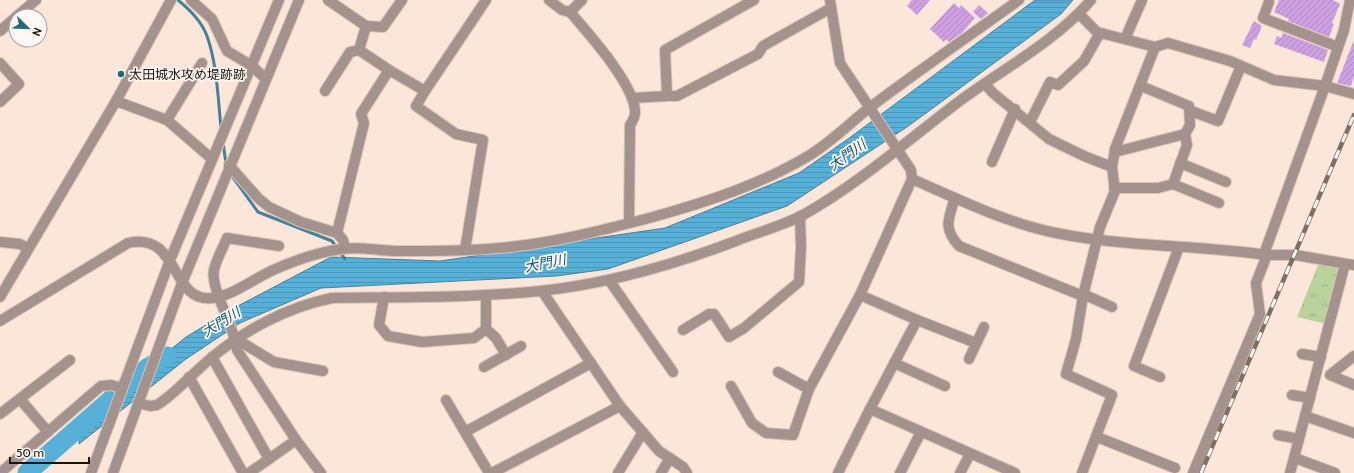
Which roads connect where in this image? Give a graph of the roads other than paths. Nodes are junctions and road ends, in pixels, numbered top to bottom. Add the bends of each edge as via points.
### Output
1 (36, 0) edge
2 (171, 0) edge
3 (191, 0) edge
4 (279, 0) edge
5 (299, 0) edge
6 (328, 0) edge
7 (402, 0) edge
8 (486, 0) edge
9 (549, 0) edge
10 (582, 0) edge
11 (754, 0) edge
12 (1019, 0) edge
13 (1091, 0) edge
14 (1142, 0) edge
15 (1350, 0) edge
16 (1270, 2) dead end
17 (831, 4) edge
18 (27, 8) edge
19 (570, 12) junction
20 (1079, 14) junction
21 (8, 24) edge
22 (366, 26) junction
23 (0, 31) edge
24 (1100, 33) junction
25 (1125, 39) junction
26 (1155, 47) junction
27 (1338, 47) junction
28 (359, 50) junction
29 (0, 63) edge
30 (202, 63) dead end
31 (252, 66) junction
32 (1241, 66) junction
33 (389, 70) junction
34 (266, 79) junction
35 (985, 84) junction
36 (1140, 86) junction
37 (1325, 86) junction
38 (325, 91) dead end
39 (425, 91) junction
40 (1354, 94) edge
41 (667, 96) junction
42 (632, 98) junction
43 (116, 101) junction
44 (0, 102) edge
45 (871, 109) junction
46 (1015, 109) junction
47 (1190, 111) junction
48 (167, 120) junction
49 (1030, 122) junction
50 (1186, 134) junction
51 (896, 147) junction
52 (1115, 152) junction
53 (212, 159) junction
54 (992, 162) dead end
55 (1180, 163) junction
56 (230, 165) junction
57 (1112, 167) junction
58 (912, 179) junction
59 (1226, 182) dead end
60 (1173, 184) junction
61 (1114, 188) junction
62 (955, 198) junction
63 (1219, 203) dead end
64 (800, 216) junction
65 (629, 223) junction
66 (337, 233) junction
67 (1097, 240) junction
68 (0, 242) edge
69 (279, 246) dead end
70 (1179, 247) junction
71 (27, 248) junction
72 (345, 248) junction
73 (465, 250) junction
74 (1265, 254) junction
75 (170, 260) junction
76 (1349, 265) edge
77 (609, 280) junction
78 (182, 282) junction
79 (542, 291) junction
80 (486, 295) junction
81 (860, 295) junction
82 (1083, 295) junction
83 (0, 297) edge
84 (384, 297) junction
85 (221, 301) junction
86 (1112, 307) dead end
87 (917, 320) junction
88 (0, 321) edge
89 (984, 326) dead end
90 (486, 329) junction
91 (683, 330) dead end
92 (236, 338) junction
93 (976, 343) junction
94 (521, 346) dead end
95 (1302, 354) dead end
96 (506, 355) junction
97 (1354, 356) edge
98 (212, 357) junction
99 (1321, 357) junction
100 (969, 359) dead end
101 (70, 360) dead end
102 (591, 363) junction
103 (894, 363) junction
104 (484, 367) dead end
105 (323, 371) dead end
106 (672, 372) dead end
107 (778, 372) dead end
108 (189, 377) junction
109 (1160, 377) dead end
110 (1354, 385) edge
111 (731, 386) dead end
112 (946, 386) dead end
113 (121, 388) junction
114 (810, 389) junction
115 (1292, 395) dead end
116 (1310, 398) junction
117 (20, 399) junction
118 (446, 400) dead end
119 (138, 403) junction
120 (620, 406) junction
121 (870, 409) junction
122 (0, 414) edge
123 (1305, 416) junction
124 (48, 432) junction
125 (465, 432) junction
126 (643, 432) junction
127 (921, 432) junction
128 (1354, 433) edge
129 (1278, 435) dead end
130 (1097, 437) junction
131 (1299, 439) junction
132 (296, 440) junction
133 (970, 454) junction
134 (269, 458) junction
135 (670, 458) junction
136 (1294, 458) junction
137 (1175, 468) dead end
138 (0, 473) edge
139 (91, 473) edge
140 (113, 473) edge
141 (243, 473) edge
142 (248, 473) edge
143 (321, 473) edge
144 (491, 473) edge
145 (618, 473) edge
146 (661, 473) edge
147 (687, 473) edge
148 (838, 473) edge
149 (900, 473) edge
150 (960, 473) edge
151 (1015, 473) edge
152 (1082, 473) edge
153 (1193, 473) edge
154 (1290, 473) edge
155 (1335, 473) edge

1 - 18 street
2 - 43 street
3 - 31 street via 212,19 227,51
4 - 31 street
5 - 34 street
6 - 22 street
7 - 22 street via 383,27
8 - 39 street
9 - 19 street via 562,10
10 - 19 street
11 - 41 street via 665,50
12 - 45 street
13 - 20 street
14 - 25 street
15 - 27 street
16 - 27 street via 1263,18
17 - 41 street via 763,46 758,54 677,96
17 - 45 street via 840,63
19 - 42 street via 594,39
20 - 24 street
20 - 35 street
21 - 23 street
22 - 28 street
24 - 25 street
24 - 49 street via 1084,61 1058,85 1050,82
25 - 26 street
26 - 32 street via 1168,43
26 - 36 street
27 - 37 street
28 - 33 street
28 - 38 street via 350,52
29 - 44 street via 19,84
30 - 48 street
31 - 34 street
31 - 53 street
32 - 37 street via 1274,80
32 - 47 street via 1218,121
33 - 39 street
33 - 66 street via 361,114 364,123
34 - 56 street
35 - 46 street
35 - 51 street
36 - 47 street via 1189,106
36 - 52 street
37 - 40 street
37 - 74 street
39 - 73 street via 416,106 456,134 483,140
41 - 42 street
42 - 65 street via 635,114 630,125
43 - 48 street
43 - 71 street
45 - 51 street
45 - 65 street via 813,153 776,174 701,203
46 - 49 street
46 - 54 street
47 - 50 street via 1190,125
48 - 53 street
49 - 57 street via 1049,139
50 - 52 street
50 - 55 street via 1187,146
51 - 58 street via 911,170
51 - 64 street via 843,190
52 - 57 street
53 - 75 street
55 - 59 street
55 - 60 street
56 - 66 street via 269,207 301,222
56 - 78 street
57 - 61 street
58 - 62 street
58 - 81 street
60 - 61 street via 1158,188
60 - 63 street
61 - 67 street
62 - 67 street via 1002,217 1054,233
62 - 82 street via 947,221 950,236 959,246
64 - 77 street via 684,261
64 - 91 street via 799,282 744,328 729,336 714,314 709,314
65 - 73 street via 603,231 525,245
66 - 72 street
67 - 70 street
67 - 82 street
68 - 71 street via 20,244
69 - 85 street via 227,238 214,271
70 - 74 street
70 - 109 street via 1134,366
71 - 83 street
72 - 73 street via 393,251
72 - 85 street via 322,252 272,271
74 - 76 street via 1295,255
74 - 153 street via 1256,283 1260,314
75 - 78 street
75 - 88 street via 152,243 128,243
75 - 113 street
76 - 99 street
77 - 79 street
77 - 106 street
78 - 85 street via 192,293
78 - 119 street
79 - 80 street
79 - 102 street
80 - 84 street
80 - 90 street
81 - 87 street
81 - 114 street
82 - 86 street
82 - 130 street via 1076,339 1066,374 1112,395
84 - 90 street via 379,325 388,336 422,342 474,338
84 - 92 street via 332,298 309,303
85 - 92 street
87 - 93 street
87 - 103 street
89 - 93 street
90 - 96 street via 496,338
92 - 98 street
92 - 105 street via 274,362
92 - 132 street via 237,350
93 - 100 street
94 - 96 street
95 - 99 street
96 - 104 street
97 - 110 street via 1330,375
98 - 108 street
98 - 134 street
99 - 116 street
101 - 117 street
102 - 120 street
102 - 125 street
103 - 112 street
103 - 121 street
107 - 114 street
108 - 119 street via 157,405
108 - 141 street
111 - 114 street via 752,423 766,433 793,435
113 - 124 street via 106,384 101,386
113 - 139 street
115 - 116 street
116 - 123 street
117 - 122 street
117 - 124 street
118 - 125 street
119 - 140 street
120 - 126 street
120 - 144 street
121 - 127 street
121 - 148 street
123 - 128 street
123 - 131 street
124 - 138 street
125 - 144 street
126 - 135 street via 659,452
126 - 145 street
127 - 133 street
127 - 149 street
129 - 131 street
130 - 137 street
130 - 152 street
131 - 136 street
132 - 134 street
132 - 143 street
133 - 150 street
133 - 151 street
134 - 142 street
135 - 146 street
135 - 147 street via 683,466
136 - 154 street
136 - 155 street

